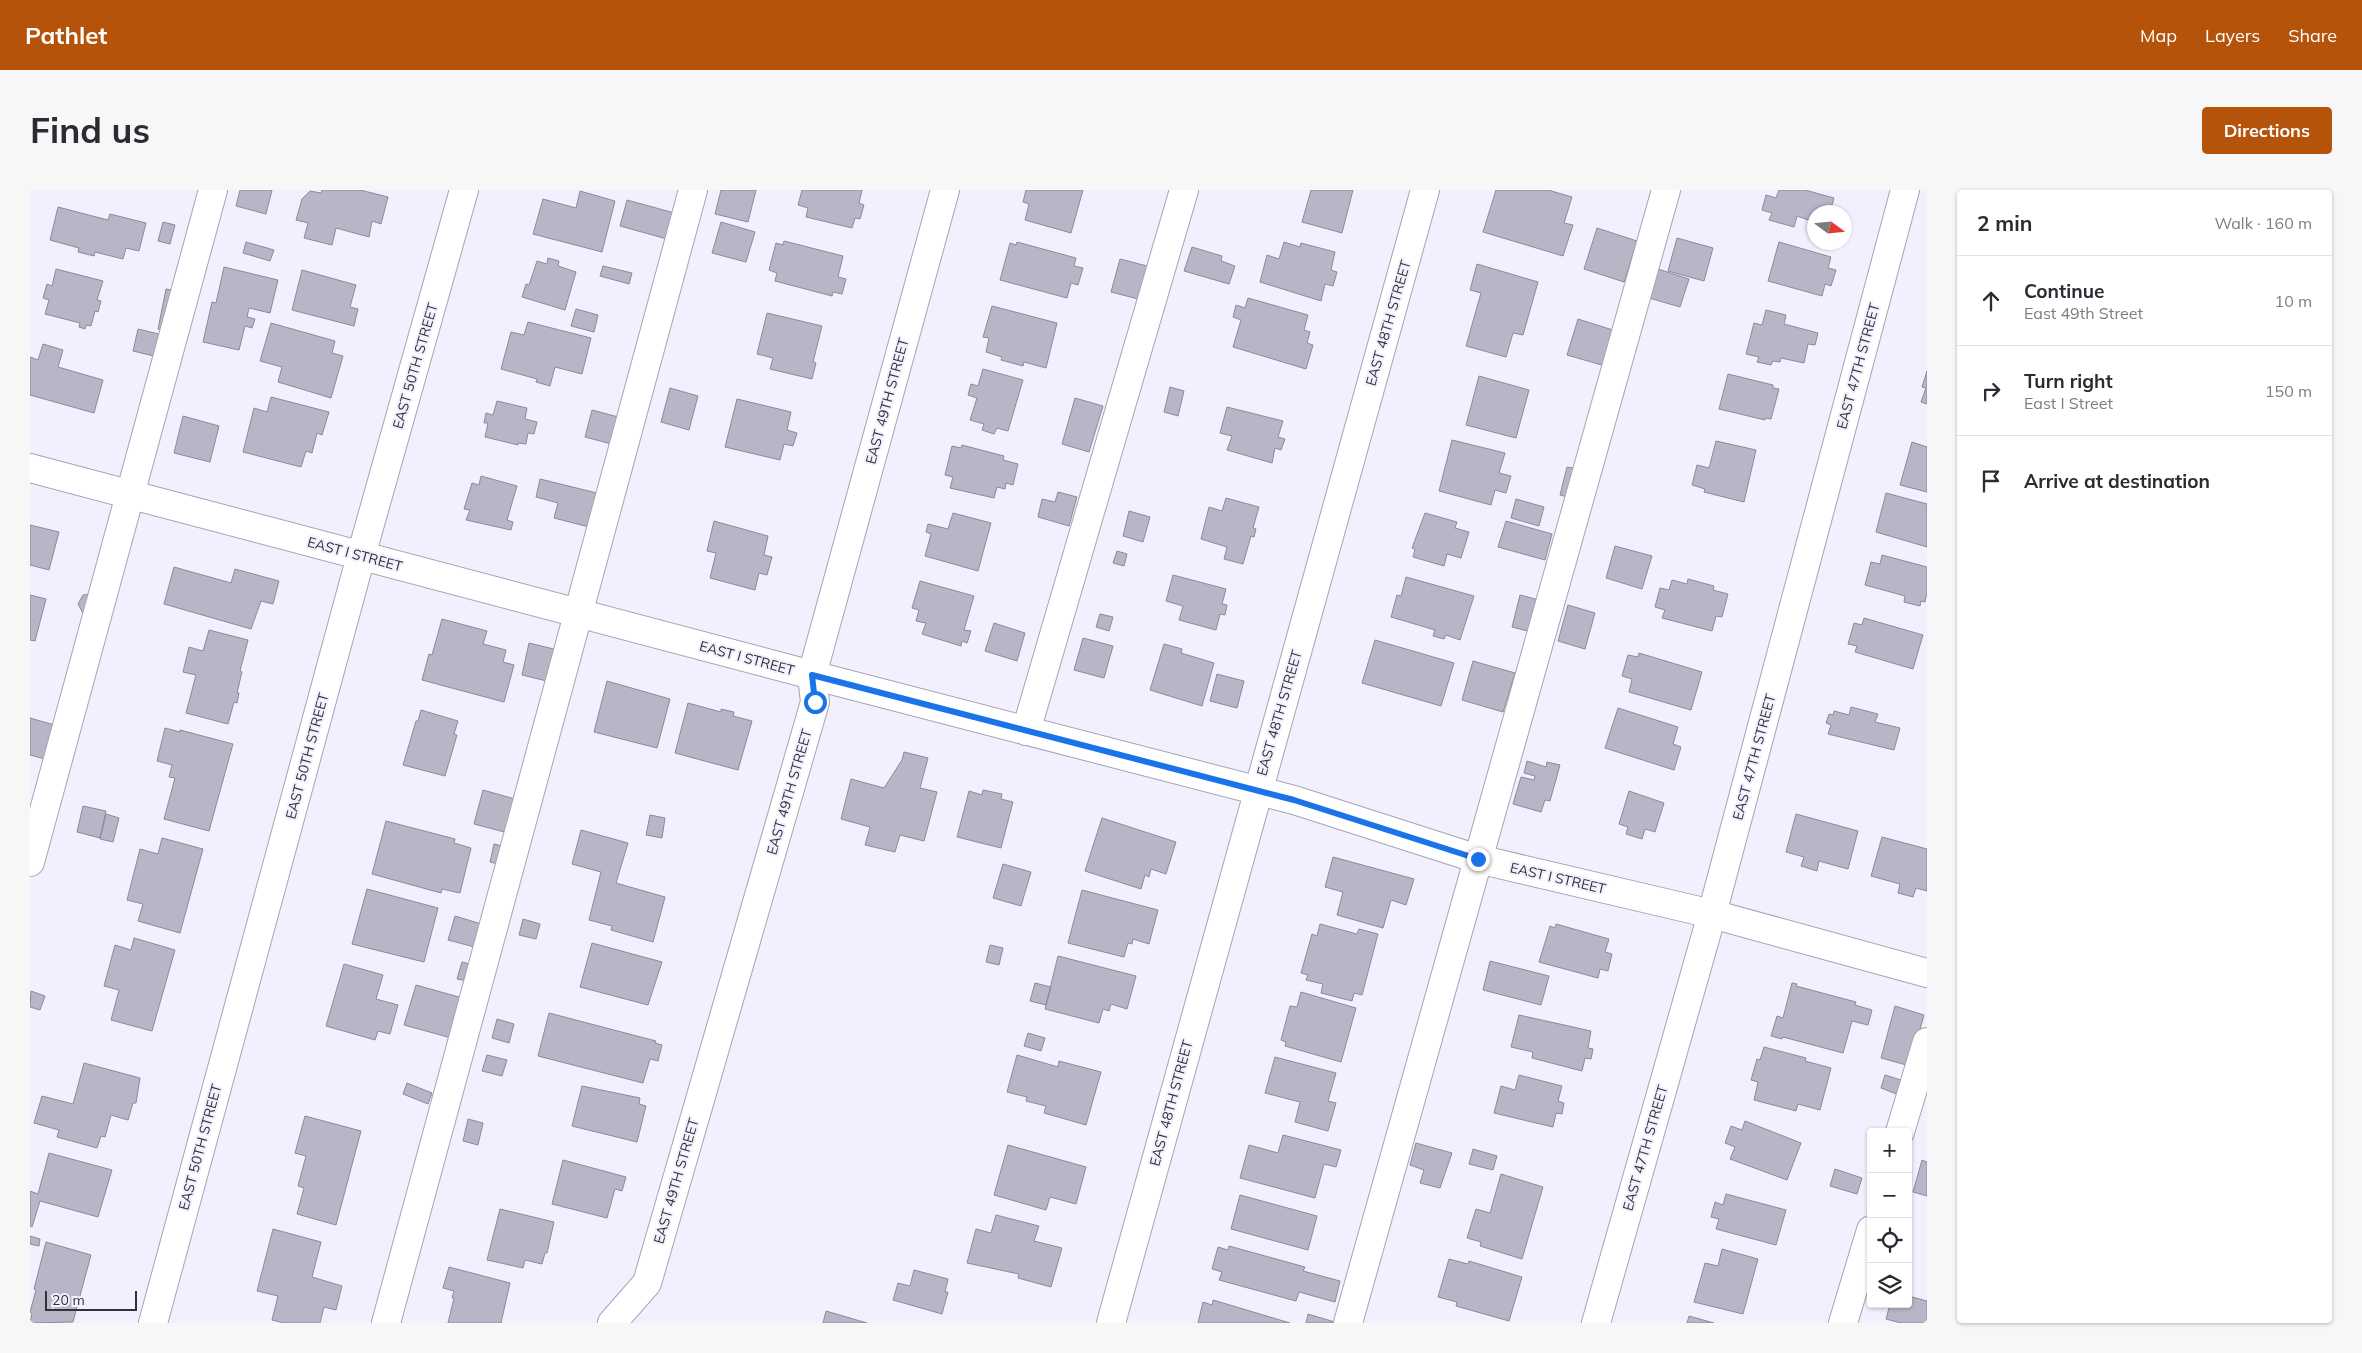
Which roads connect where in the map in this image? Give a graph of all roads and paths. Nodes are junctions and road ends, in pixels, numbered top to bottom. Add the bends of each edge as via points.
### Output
1 (214, 190) edge
2 (464, 190) edge
3 (693, 190) edge
4 (945, 190) edge
5 (1184, 190) edge
6 (1425, 190) edge
7 (1666, 190) edge
8 (1905, 190) edge
9 (30, 468) edge
10 (130, 494) junction
11 (361, 556) junction
12 (577, 613) junction
13 (812, 675) junction
14 (1026, 731) junction
15 (1257, 791) junction
16 (1478, 859) junction
17 (30, 862) edge
18 (1712, 914) junction
19 (1927, 973) edge
20 (1927, 1042) edge
21 (1901, 1128) edge
22 (1867, 1243) edge
23 (153, 1323) edge
24 (386, 1323) edge
25 (612, 1323) edge
26 (1111, 1323) edge
27 (1348, 1323) edge
28 (1596, 1323) edge
29 (1843, 1323) edge

1 - 10 street
2 - 11 street, EAST 50TH STREET
3 - 12 street
4 - 13 street, EAST 49TH STREET
5 - 14 street
6 - 15 street, EAST 48TH STREET
7 - 16 street
8 - 18 street, EAST 47TH STREET
9 - 10 street, EAST I STREET
10 - 11 street, EAST I STREET
10 - 17 street
11 - 12 street, EAST I STREET
11 - 23 street, EAST 50TH STREET
12 - 13 street, EAST I STREET
12 - 24 street
13 - 14 street, EAST I STREET
13 - 25 street, EAST 49TH STREET via 815,702 647,1283
14 - 15 street, EAST I STREET
15 - 16 street, EAST I STREET
15 - 26 street, EAST 48TH STREET
16 - 18 street, EAST I STREET
16 - 27 street
18 - 19 street, EAST I STREET
18 - 28 street, EAST 47TH STREET
20 - 21 street
22 - 29 street

